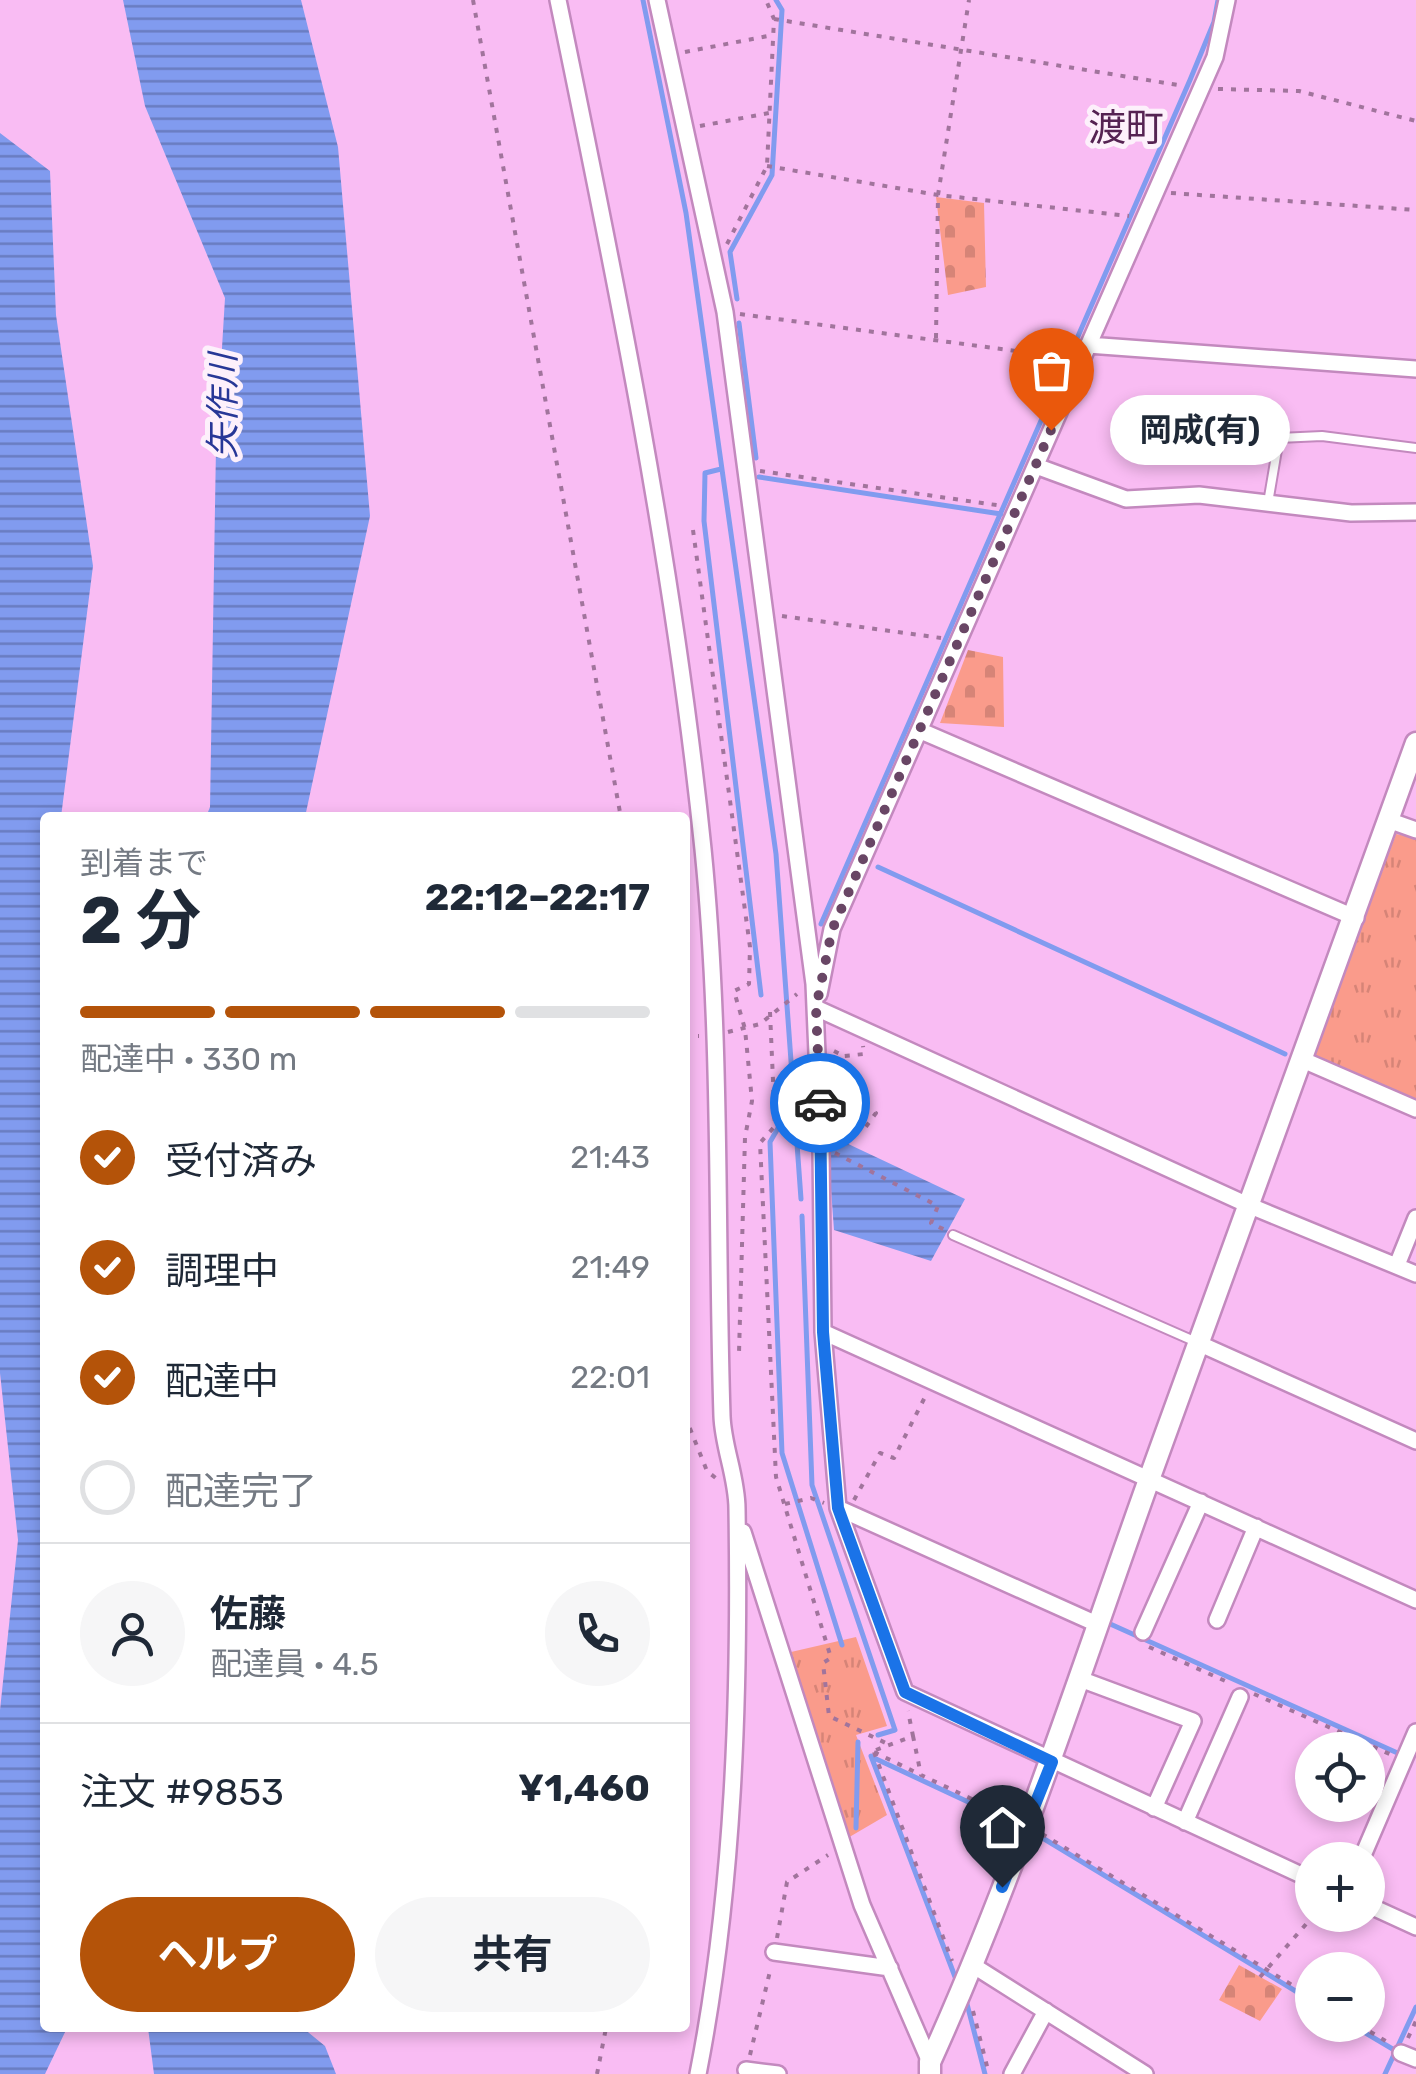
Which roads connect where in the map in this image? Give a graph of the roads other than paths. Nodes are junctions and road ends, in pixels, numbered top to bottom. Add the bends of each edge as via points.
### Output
1 (558, 0) edge
2 (657, 0) edge
3 (1227, 0) edge
4 (1085, 352) junction
5 (1416, 369) edge
6 (1416, 448) edge
7 (1036, 466) junction
8 (1268, 503) junction
9 (1416, 512) edge
10 (921, 731) junction
11 (1416, 742) edge
12 (1388, 820) junction
13 (1416, 830) edge
14 (1356, 918) junction
15 (816, 1008) junction
16 (1303, 1060) junction
17 (1416, 1109) edge
18 (1248, 1205) junction
19 (1416, 1218) edge
20 (954, 1235) road end
21 (1397, 1266) junction
22 (1416, 1274) edge
23 (823, 1332) junction
24 (1198, 1343) junction
25 (1416, 1441) edge
26 (1150, 1478) junction
27 (737, 1502) junction
28 (1201, 1502) junction
29 (837, 1508) junction
30 (1256, 1527) junction
31 (1416, 1600) edge
32 (1217, 1620) dead end
33 (1099, 1625) junction
34 (1142, 1632) dead end
35 (1080, 1679) junction
36 (1240, 1696) dead end
37 (1416, 1732) edge
38 (1052, 1762) junction
39 (1154, 1808) junction
40 (1184, 1822) junction
41 (1369, 1842) edge
42 (1295, 1872) edge
43 (1385, 1913) edge
44 (1416, 1927) edge
45 (774, 1952) dead end
46 (974, 1966) junction
47 (890, 1968) junction
48 (1046, 2011) junction
49 (930, 2068) edge
50 (746, 2070) dead end
51 (1134, 2071) edge
52 (698, 2074) edge
53 (778, 2074) edge
54 (1012, 2074) edge

1 - 27 street via 664,563 702,846 718,1035 722,1424
2 - 15 street via 726,312
3 - 4 street via 1215,57
4 - 5 street
4 - 7 street
6 - 8 lane via 1322,436 1279,438
7 - 8 street via 1126,499 1198,495
7 - 10 street
8 - 9 street
10 - 14 street
10 - 15 street via 832,930
11 - 12 street
12 - 13 street
12 - 14 street
14 - 16 street
15 - 18 street
15 - 23 street
16 - 17 street
16 - 18 street
18 - 21 street
18 - 24 street
19 - 21 street
20 - 24 lane
21 - 22 street
23 - 26 street
23 - 29 street
24 - 25 street
24 - 26 street
26 - 28 street
26 - 33 street
27 - 47 street via 790,1686 857,1890
27 - 52 street via 727,1842 714,1996
28 - 30 street
28 - 34 street
29 - 33 street
29 - 38 street via 905,1692
30 - 31 street
30 - 32 street
33 - 35 street
35 - 38 street
35 - 39 street via 1193,1721
36 - 40 street
37 - 41 street
38 - 39 street
38 - 46 street
39 - 40 street
40 - 42 street
43 - 44 street
45 - 47 street
46 - 48 street
46 - 49 street
47 - 49 street
48 - 51 street
48 - 54 street
50 - 53 street

